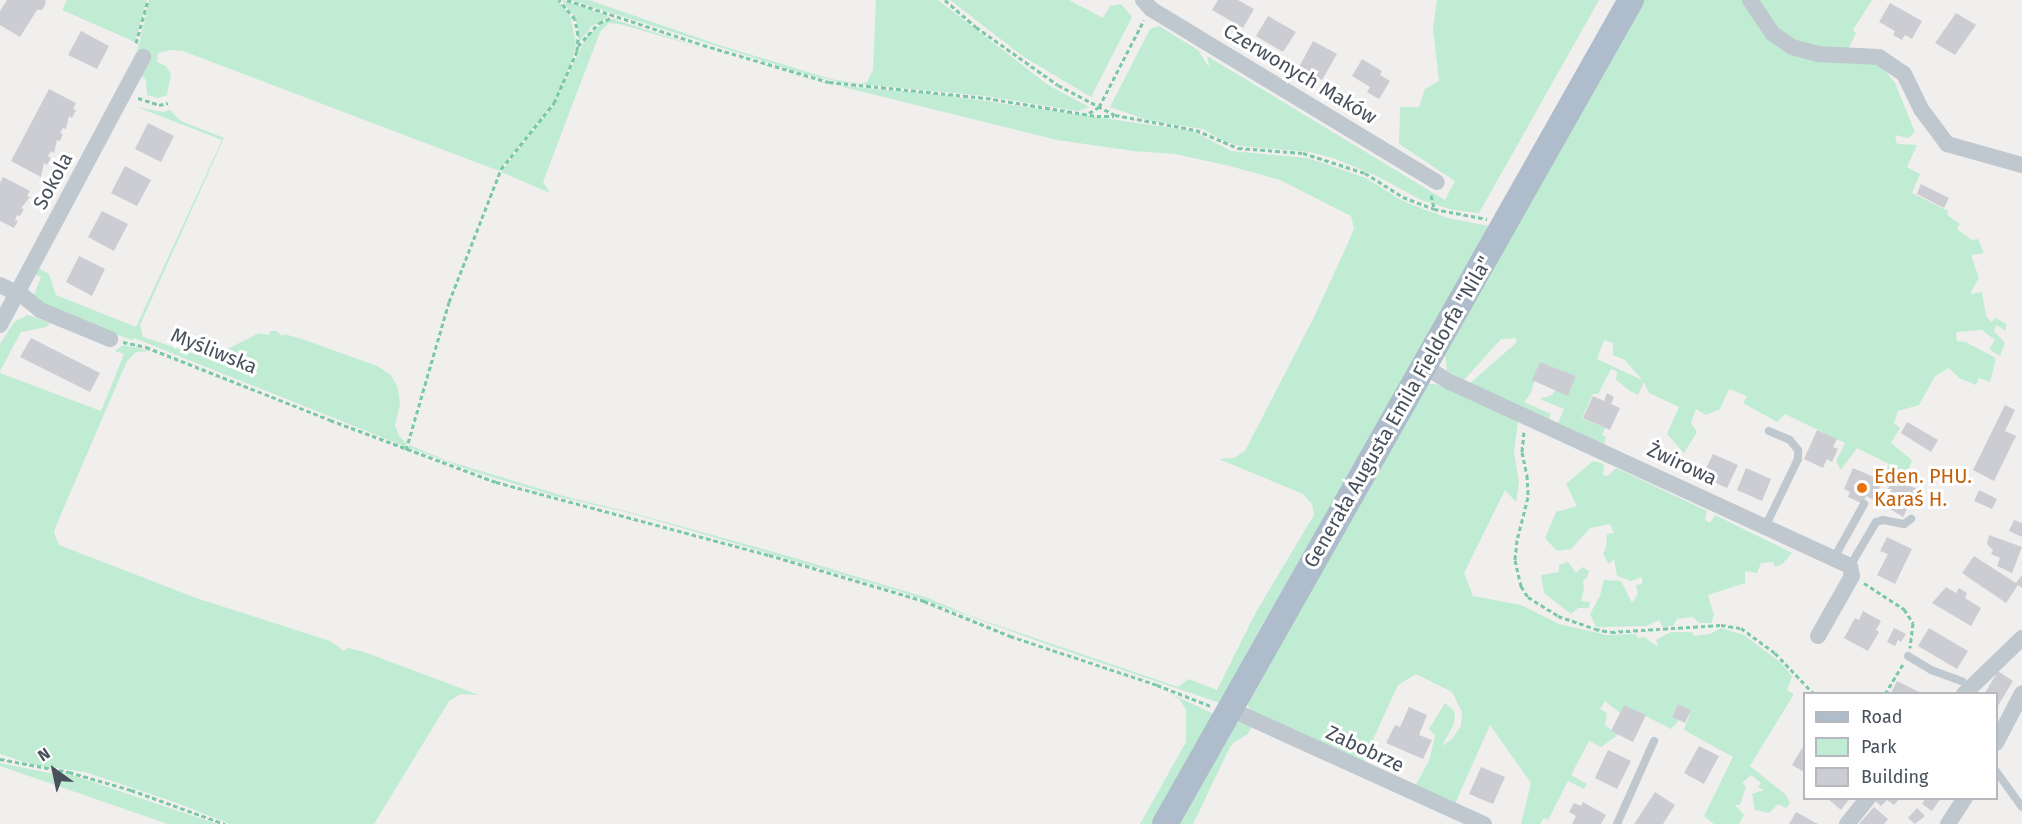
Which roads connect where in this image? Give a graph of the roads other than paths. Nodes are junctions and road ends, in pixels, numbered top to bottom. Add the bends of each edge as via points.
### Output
1 (1631, 0) edge
2 (1750, 0) edge
3 (1146, 4) edge
4 (143, 57) dead end
5 (2022, 165) edge
6 (1437, 182) dead end
7 (0, 285) edge
8 (17, 292) junction
9 (0, 325) edge
10 (110, 339) road end
11 (1424, 366) junction
12 (1769, 431) dead end
13 (1864, 504) dead end
14 (1911, 519) dead end
15 (1766, 525) junction
16 (1834, 558) junction
17 (1851, 571) junction
18 (1818, 636) dead end
19 (2022, 638) edge
20 (1908, 656) road end
21 (1963, 687) edge
22 (2022, 693) edge
23 (1229, 711) junction
24 (1998, 739) edge
25 (1654, 741) dead end
26 (1998, 774) edge
27 (1866, 800) edge
28 (1964, 800) edge
29 (2022, 807) edge
30 (1165, 824) edge
31 (1484, 824) edge
32 (1617, 824) edge
33 (1847, 824) edge
34 (1948, 824) edge

1 - 11 main road, Generała Augusta Emila Fieldorfa "Nila"
2 - 5 street via 1772,33 1792,46 1818,54 1879,57 1904,74 1921,109 1947,144
3 - 6 street, Czerwonych Maków
4 - 8 street, Sokola
7 - 8 street
8 - 9 street, Sokola
8 - 10 street via 40,310
11 - 15 street, Żwirowa via 1450,382
11 - 23 main road, Generała Augusta Emila Fieldorfa "Nila"
12 - 15 lane via 1790,440 1798,450 1798,459
13 - 16 lane
14 - 17 lane via 1904,524 1876,522
15 - 16 street, Żwirowa
16 - 17 street, Żwirowa
17 - 18 street
19 - 21 street
20 - 21 lane
22 - 24 street
23 - 30 main road, Generała Augusta Emila Fieldorfa "Nila"
23 - 31 street, Zabobrze
25 - 32 lane
26 - 29 lane
27 - 33 street
28 - 34 street

